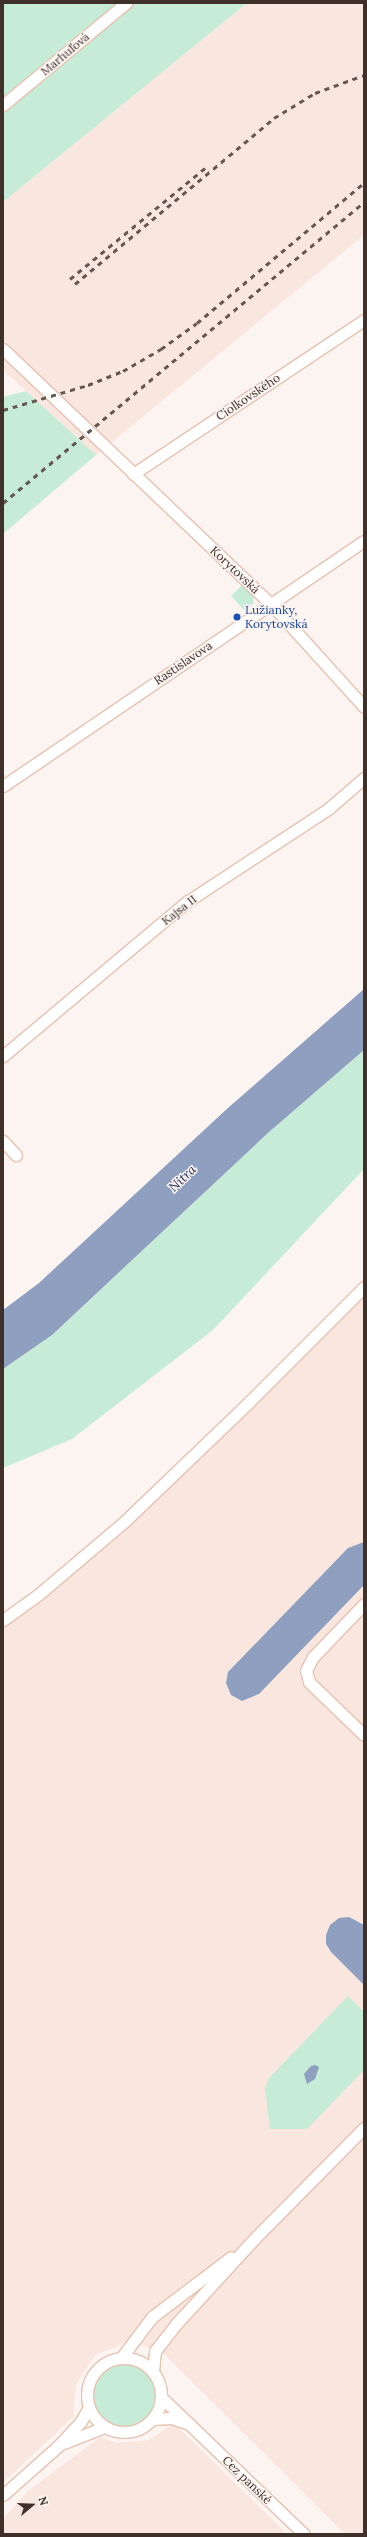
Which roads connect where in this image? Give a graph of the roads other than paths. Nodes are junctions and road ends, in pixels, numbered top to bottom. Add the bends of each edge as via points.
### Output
1 (126, 3) edge
2 (3, 105) edge
3 (364, 320) edge
4 (3, 349) edge
5 (133, 474) junction
6 (364, 541) edge
7 (271, 604) junction
8 (364, 707) edge
9 (364, 778) edge
10 (3, 786) edge
11 (3, 1056) edge
12 (3, 1141) edge
13 (16, 1155) dead end
14 (364, 1287) edge
15 (364, 1604) edge
16 (3, 1620) edge
17 (364, 1735) edge
18 (363, 2127) edge
19 (255, 2238) junction
20 (121, 2358) junction
21 (153, 2371) junction
22 (162, 2398) junction
23 (89, 2407) junction
24 (153, 2419) junction
25 (191, 2425) junction
26 (104, 2427) junction
27 (58, 2446) junction
28 (3, 2495) edge
29 (304, 2534) edge

1 - 2 street, Marhuľová
3 - 5 street, Ciolkovského
4 - 5 street, Korytovská
5 - 7 street, Korytovská
6 - 7 street, Rastislavova
7 - 8 street, Korytovská
7 - 10 street, Rastislavova
9 - 11 street, Kajsa II via 328,809 188,901
12 - 13 street
14 - 16 street via 125,1521 39,1594
15 - 17 street via 313,1657 306,1670 309,1682
18 - 19 street
19 - 20 street via 152,2317
19 - 21 street via 155,2351
20 - 21 street via 136,2360
20 - 23 street via 103,2365 94,2373 88,2389
21 - 22 street via 158,2379
22 - 24 street
22 - 25 street, Cez panské
23 - 26 street
23 - 27 street via 81,2421
24 - 25 street, Cez panské via 171,2418
24 - 26 street via 143,2428 130,2432 117,2432
25 - 29 street, Cez panské
26 - 27 street via 88,2431
27 - 28 street

